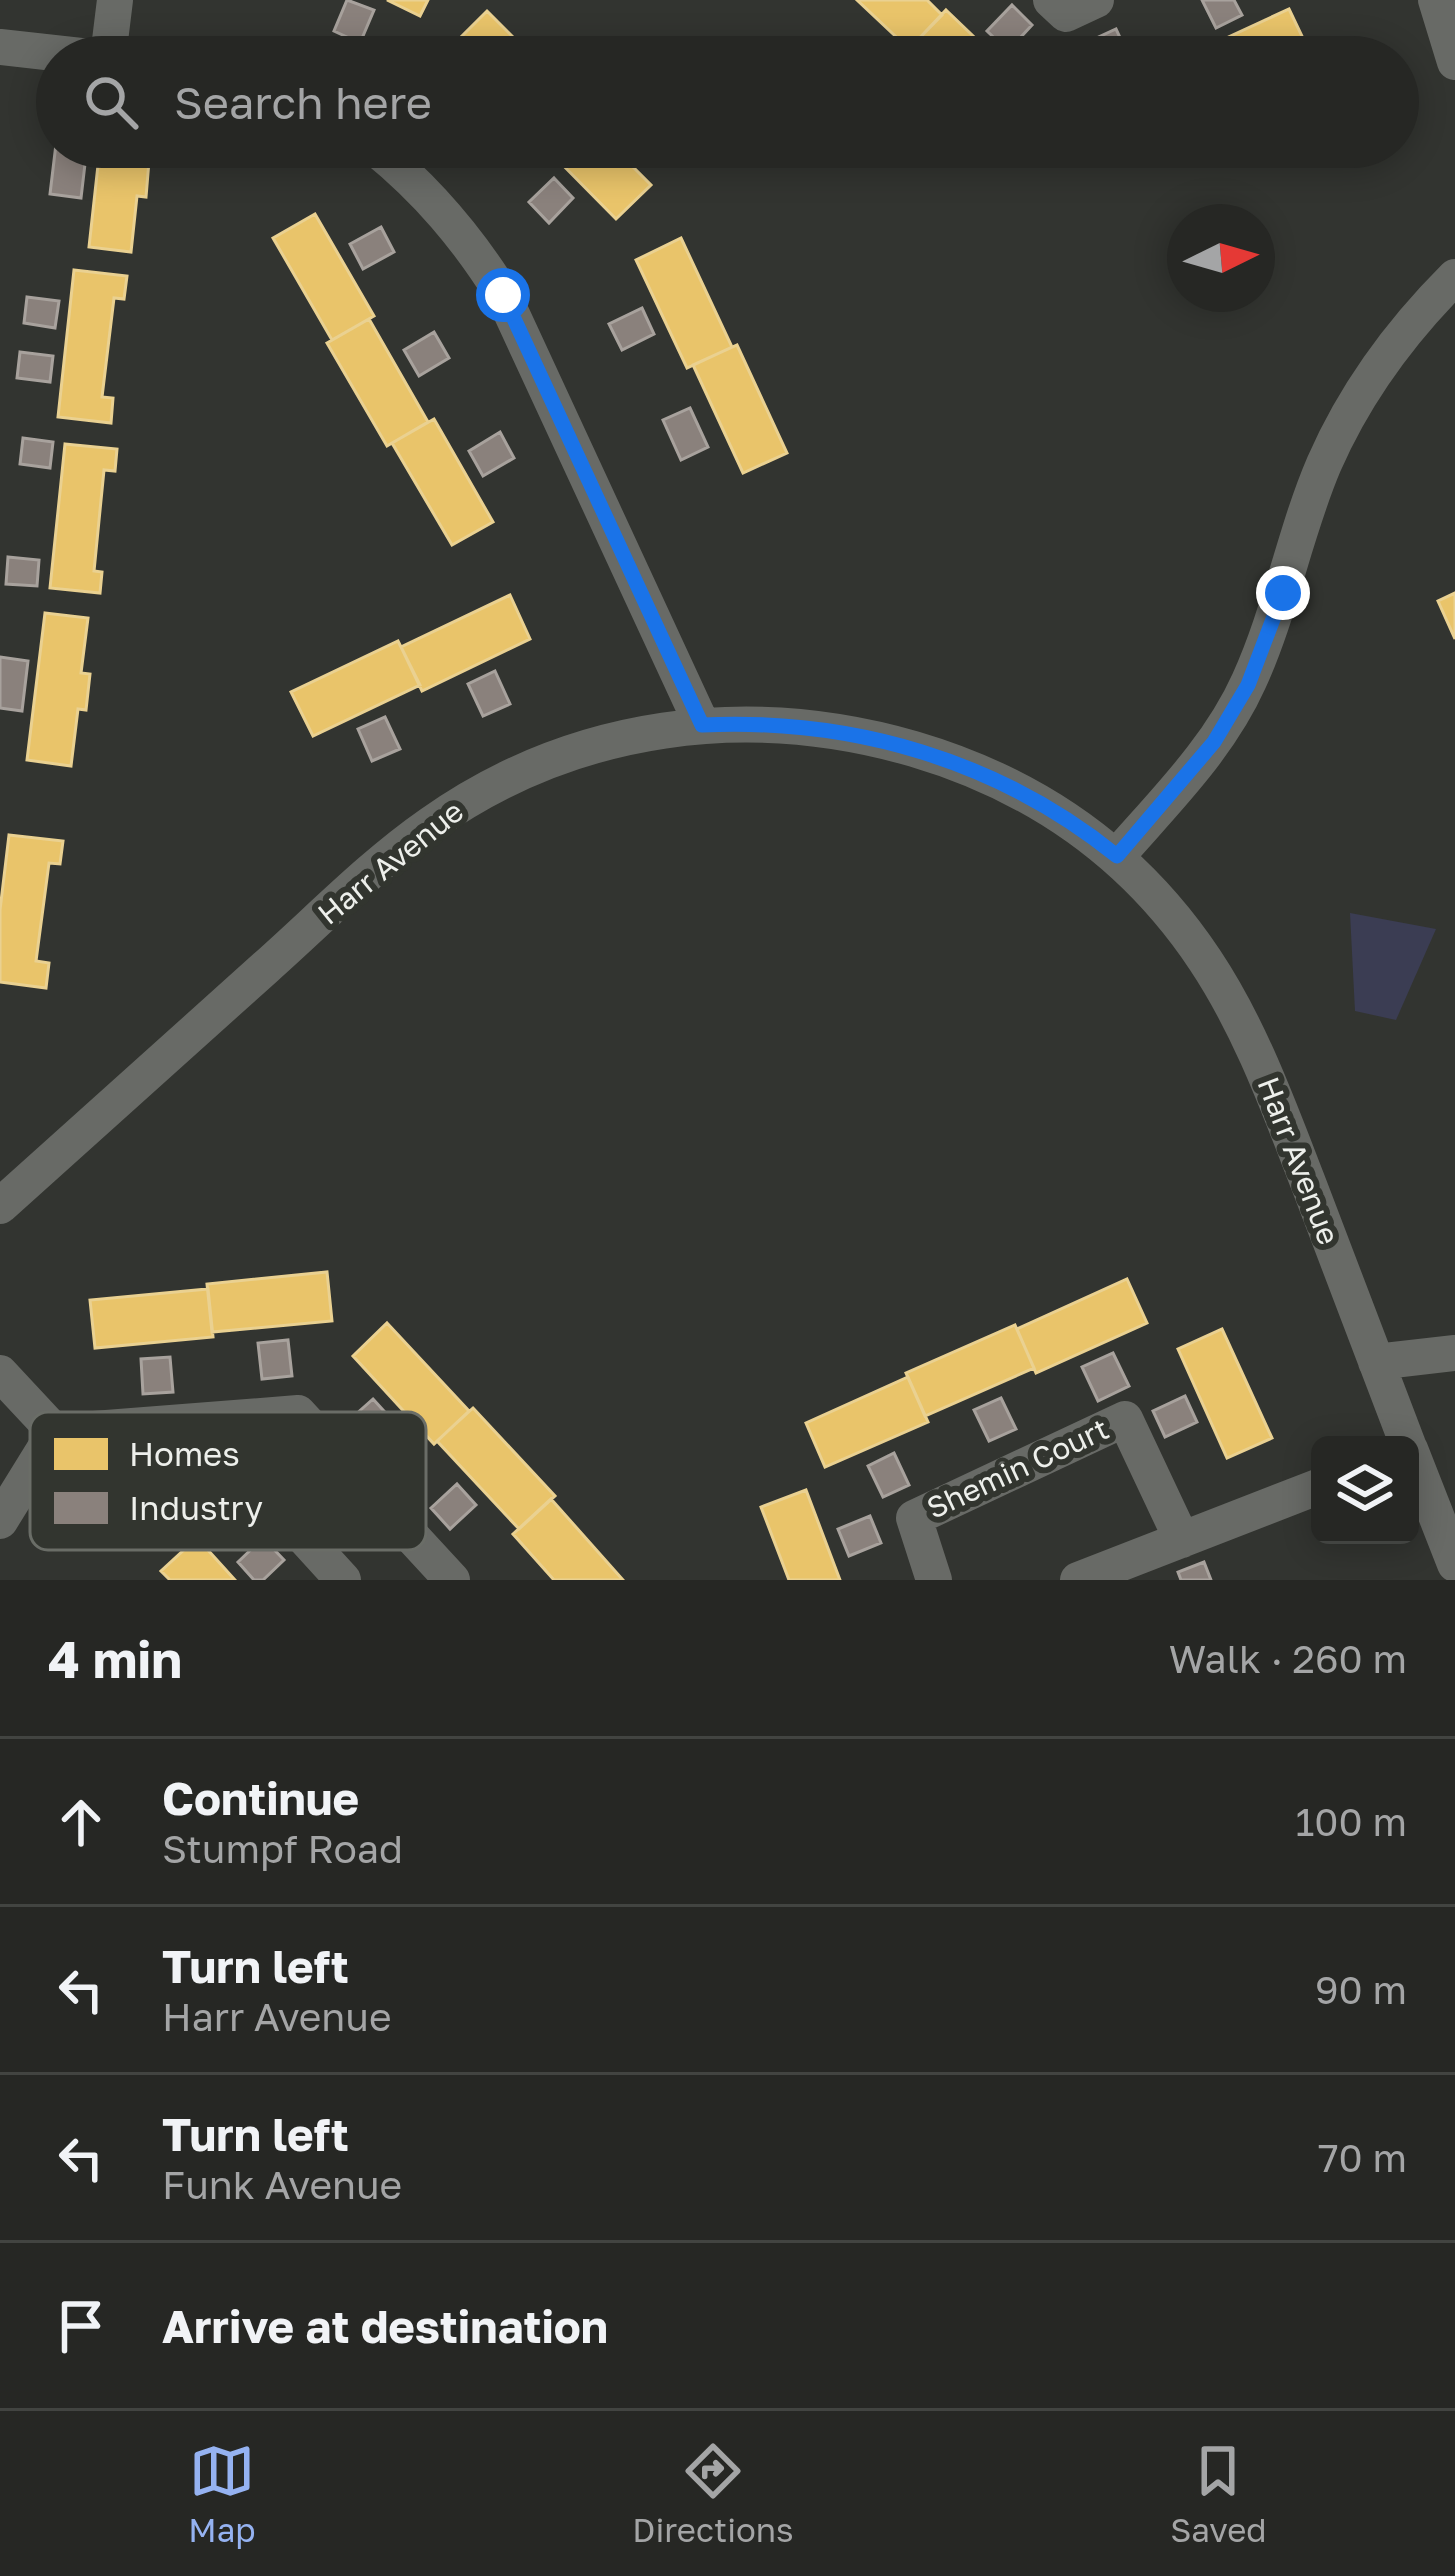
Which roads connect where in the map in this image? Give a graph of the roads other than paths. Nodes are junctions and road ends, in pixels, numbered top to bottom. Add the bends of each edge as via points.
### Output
1 (115, 0) edge
2 (1051, 0) edge
3 (1096, 0) edge
4 (1436, 0) edge
5 (111, 36) edge
6 (1, 55) edge
7 (36, 56) edge
8 (1455, 62) edge
9 (398, 168) edge
10 (1455, 278) edge
11 (702, 725) junction
12 (1117, 856) junction
13 (0, 1206) edge
14 (1455, 1354) edge
15 (1376, 1362) junction
16 (0, 1373) edge
17 (36, 1412) edge
18 (1405, 1436) edge
19 (30, 1472) edge
20 (1419, 1472) edge
21 (1311, 1490) edge
22 (0, 1521) edge
23 (1182, 1540) junction
24 (316, 1550) edge
25 (424, 1550) edge
26 (1455, 1564) edge
27 (343, 1580) edge
28 (452, 1580) edge
29 (934, 1580) edge
30 (1078, 1580) edge

1 - 5 street
2 - 3 street via 1066,14
4 - 8 street
6 - 7 street
9 - 11 street via 462,233 503,295
10 - 12 street via 1353,405 1323,466 1248,685 1214,742
11 - 12 street, Harr Avenue via 849,732 963,764 1033,798
11 - 13 street, Harr Avenue via 561,755 433,823
12 - 15 street, Harr Avenue via 1172,916 1236,1013
14 - 15 street
15 - 18 street, Harr Avenue
16 - 17 street
19 - 22 street
20 - 26 street, Harr Avenue
21 - 23 street
23 - 29 street, Shemin Court via 1125,1419 914,1518
23 - 30 street
24 - 27 street
25 - 28 street

